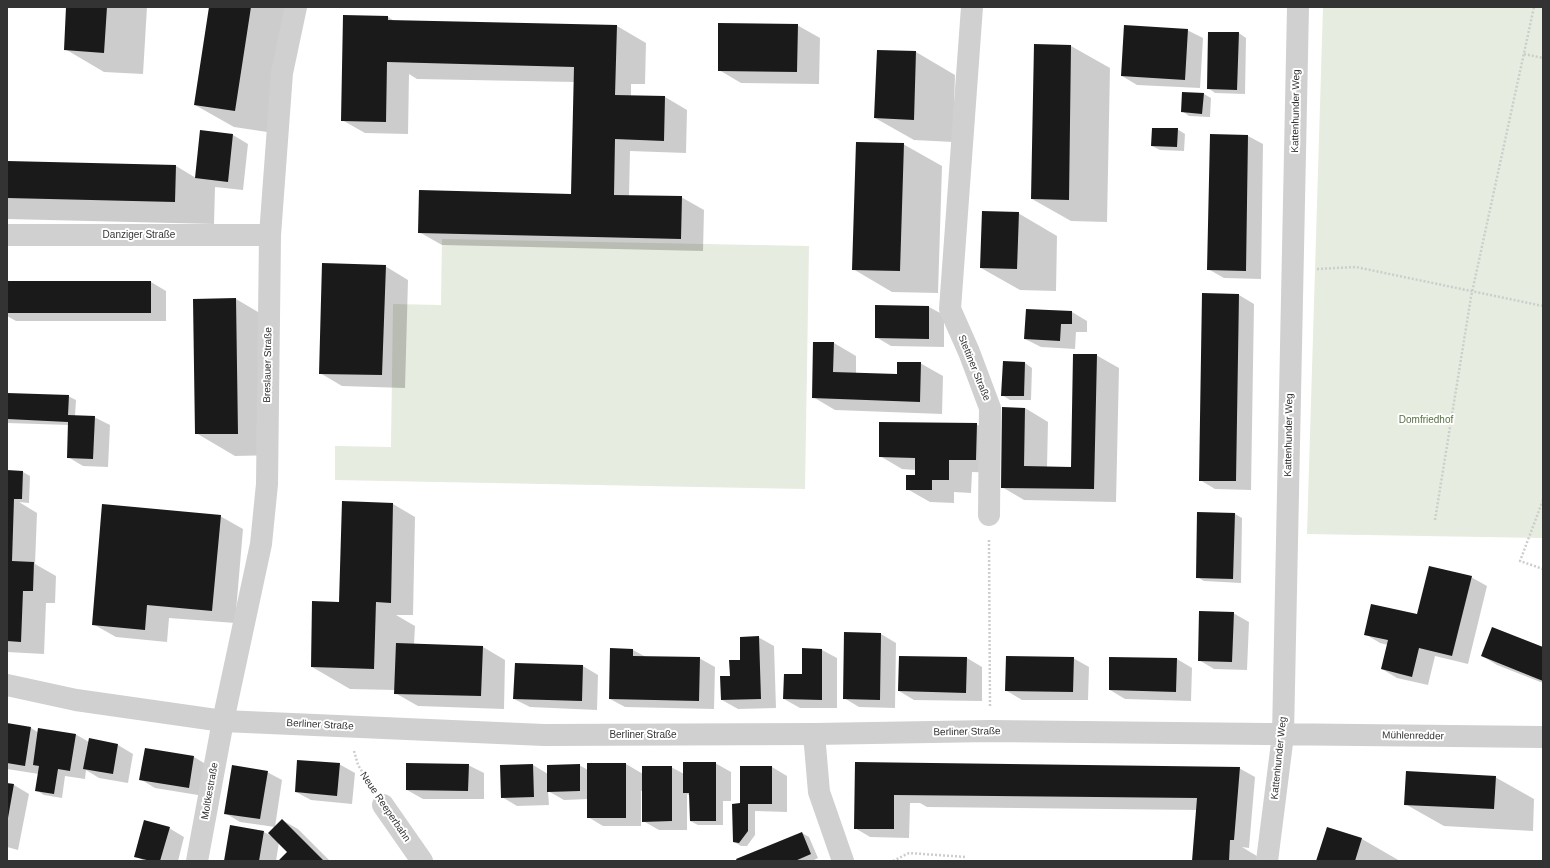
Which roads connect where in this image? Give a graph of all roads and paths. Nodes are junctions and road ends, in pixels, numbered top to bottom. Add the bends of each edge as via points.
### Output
1 (296, 7) edge
2 (972, 7) edge
3 (1298, 7) edge
4 (1534, 7) edge
5 (1524, 54) junction
6 (1543, 58) edge
7 (7, 235) edge
8 (270, 235) junction
9 (1293, 271) junction
10 (1473, 291) junction
11 (1543, 306) edge
12 (1543, 500) edge
13 (989, 515) joint
14 (1435, 520) dead end
15 (1543, 568) edge
16 (7, 685) edge
17 (223, 721) junction
18 (348, 727) junction
19 (990, 731) junction
20 (814, 734) junction
21 (1283, 735) junction
22 (1543, 737) edge
23 (383, 805) joint
24 (966, 857) dead end
25 (197, 861) edge
26 (422, 861) edge
27 (843, 861) edge
28 (893, 861) edge
29 (1267, 861) edge

1 - 8 street, Breslauer Straße via 282,73
2 - 13 street, Stettiner Straße via 950,309 990,408
3 - 9 street, Kattenhunder Weg
4 - 5 path
5 - 6 path
5 - 10 path
7 - 8 street, Danziger Straße
8 - 17 street, Breslauer Straße via 267,484 261,544
9 - 10 path via 1356,267
9 - 21 street, Kattenhunder Weg
10 - 11 path
10 - 14 path
12 - 15 path via 1520,561
13 - 19 path
16 - 17 street, Berliner Straße via 76,700
17 - 18 street, Berliner Straße
17 - 25 street, Moltkestraße
18 - 20 street, Berliner Straße via 544,735
18 - 23 path, Neue Reeperbahn via 358,766
19 - 20 street, Berliner Straße
19 - 21 street, Berliner Straße
20 - 27 street via 819,792
21 - 22 street, Mühlenredder
21 - 29 street, Kattenhunder Weg
23 - 26 street, Neue Reeperbahn
24 - 28 path via 909,853

